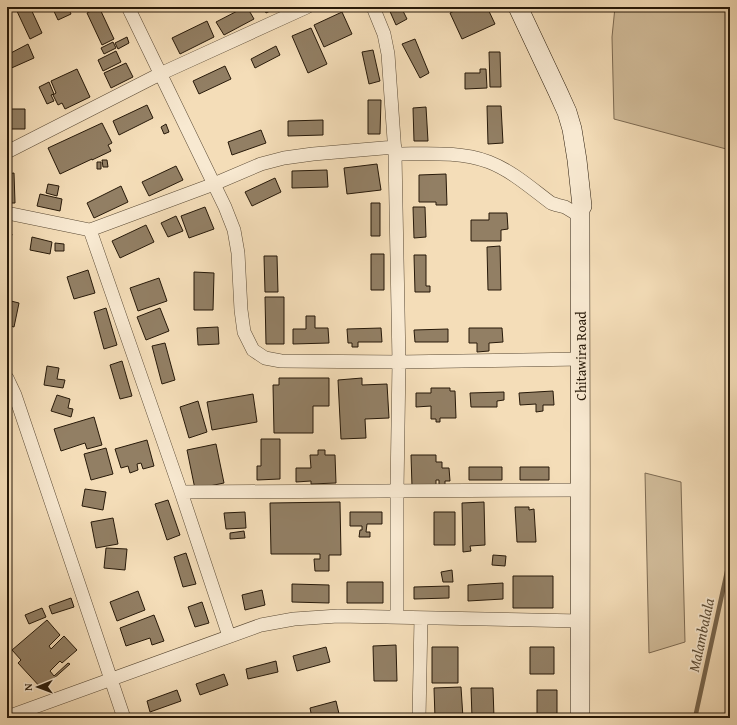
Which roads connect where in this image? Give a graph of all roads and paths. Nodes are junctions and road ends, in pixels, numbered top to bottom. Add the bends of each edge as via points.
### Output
1 (128, 7) edge
2 (307, 7) edge
3 (373, 7) edge
4 (518, 7) edge
5 (160, 74) junction
6 (395, 150) junction
7 (7, 152) edge
8 (214, 184) junction
9 (7, 213) edge
10 (580, 216) junction
11 (90, 230) junction
12 (581, 358) junction
13 (399, 362) junction
14 (7, 378) edge
15 (397, 490) junction
16 (580, 490) junction
17 (181, 492) junction
18 (397, 617) junction
19 (421, 618) junction
20 (580, 621) junction
21 (229, 636) junction
22 (110, 679) junction
23 (7, 717) edge
24 (124, 718) edge
25 (419, 718) edge
26 (580, 718) edge

1 - 5 street
2 - 5 street
3 - 6 street via 384,34 388,54
4 - 10 street, Chitawira Road via 567,112 577,160 582,206
5 - 7 street
5 - 8 street
6 - 8 street via 284,158 261,164
6 - 10 street via 453,154 490,162 551,203 565,207
6 - 13 street
8 - 11 street
8 - 13 street via 234,230 244,332 253,350 264,358 281,361
9 - 11 street
10 - 12 street, Chitawira Road
11 - 17 street
12 - 13 street
12 - 16 street, Chitawira Road
13 - 15 street
14 - 22 street via 15,395
15 - 16 street
15 - 17 street
15 - 18 street
16 - 20 street, Chitawira Road
17 - 21 street
18 - 19 street
18 - 21 street via 338,616 294,619 261,625
19 - 20 street
19 - 25 street
20 - 26 street, Chitawira Road
21 - 22 street
22 - 23 street
22 - 24 street

